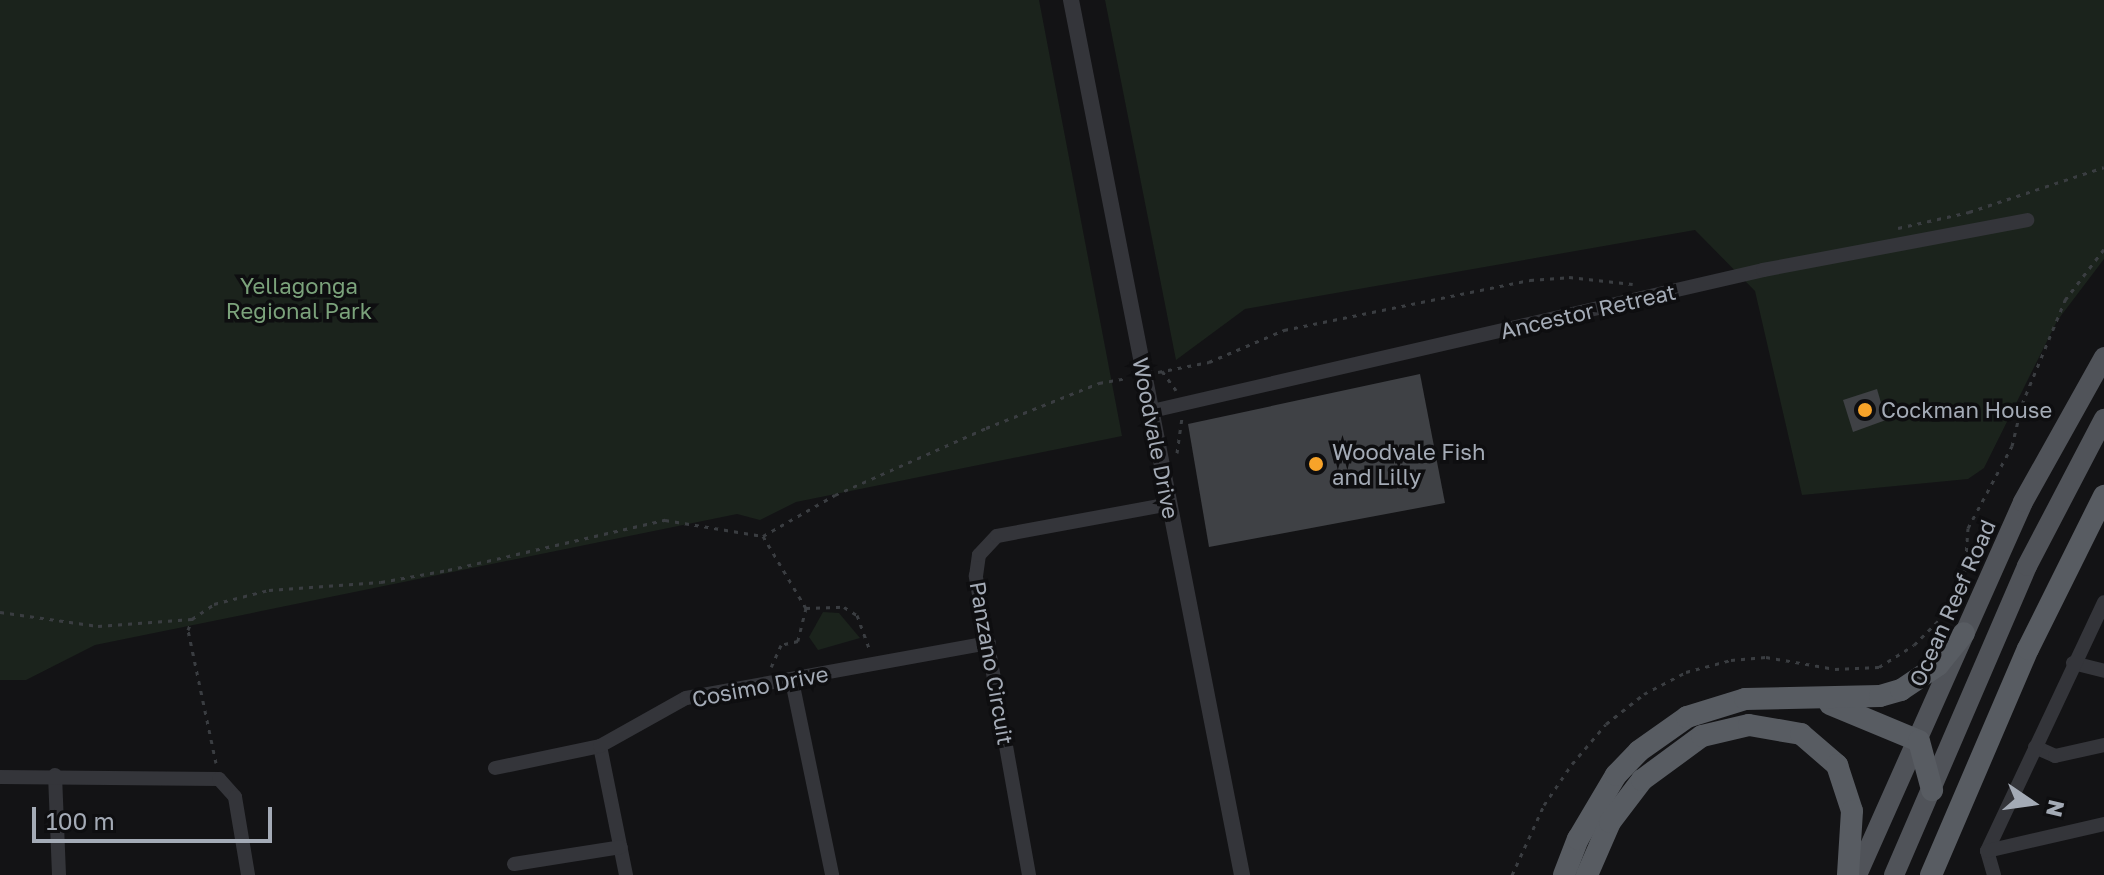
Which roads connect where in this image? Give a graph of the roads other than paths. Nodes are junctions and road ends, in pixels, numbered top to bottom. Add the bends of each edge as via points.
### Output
1 (1071, 0) edge
2 (2027, 220) dead end
3 (2104, 357) edge
4 (1152, 411) junction
5 (2104, 419) edge
6 (2104, 496) edge
7 (1169, 504) junction
8 (2104, 602) edge
9 (1964, 633) junction
10 (989, 643) junction
11 (2073, 663) junction
12 (2104, 671) edge
13 (786, 676) junction
14 (1822, 700) junction
15 (1919, 741) junction
16 (2104, 745) edge
17 (600, 746) junction
18 (2035, 747) junction
19 (495, 768) dead end
20 (55, 775) junction
21 (0, 777) edge
22 (1932, 790) junction
23 (2104, 824) edge
24 (621, 847) junction
25 (1987, 851) junction
26 (514, 864) dead end
27 (59, 875) edge
28 (248, 875) edge
29 (626, 875) edge
30 (832, 875) edge
31 (1029, 875) edge
32 (1242, 875) edge
33 (1564, 875) edge
34 (1587, 875) edge
35 (1848, 875) edge
36 (1857, 875) edge
37 (1894, 875) edge
38 (1931, 875) edge
39 (1994, 875) edge

1 - 4 street, Woodvale Drive
2 - 4 street, Ancestor Retreat via 1763,270
3 - 9 main road, Ocean Reef Road via 2023,502
4 - 7 street, Woodvale Drive
5 - 22 main road via 2027,566
6 - 38 highway via 2022,663
7 - 10 street, Panzano Circuit via 1011,532 986,543 976,576
7 - 32 street, Woodvale Drive
8 - 11 street
9 - 14 highway via 1938,665 1901,690
9 - 15 main road, Ocean Reef Road
10 - 13 street, Cosimo Drive
10 - 31 street, Panzano Circuit
11 - 12 street
11 - 18 street
13 - 17 street, Cosimo Drive via 686,698
13 - 30 street
14 - 15 highway
14 - 33 highway via 1745,699 1714,706 1662,732 1616,775
15 - 22 highway
15 - 36 main road, Ocean Reef Road
16 - 18 street via 2055,756
17 - 19 street, Cosimo Drive
17 - 24 street
18 - 25 street
20 - 21 street
20 - 27 street
20 - 28 street via 223,781 235,797
22 - 37 main road
23 - 25 street
24 - 26 street
24 - 29 street
25 - 39 street
34 - 35 highway via 1610,822 1651,772 1702,736 1749,725 1801,734 1837,765 1852,811

